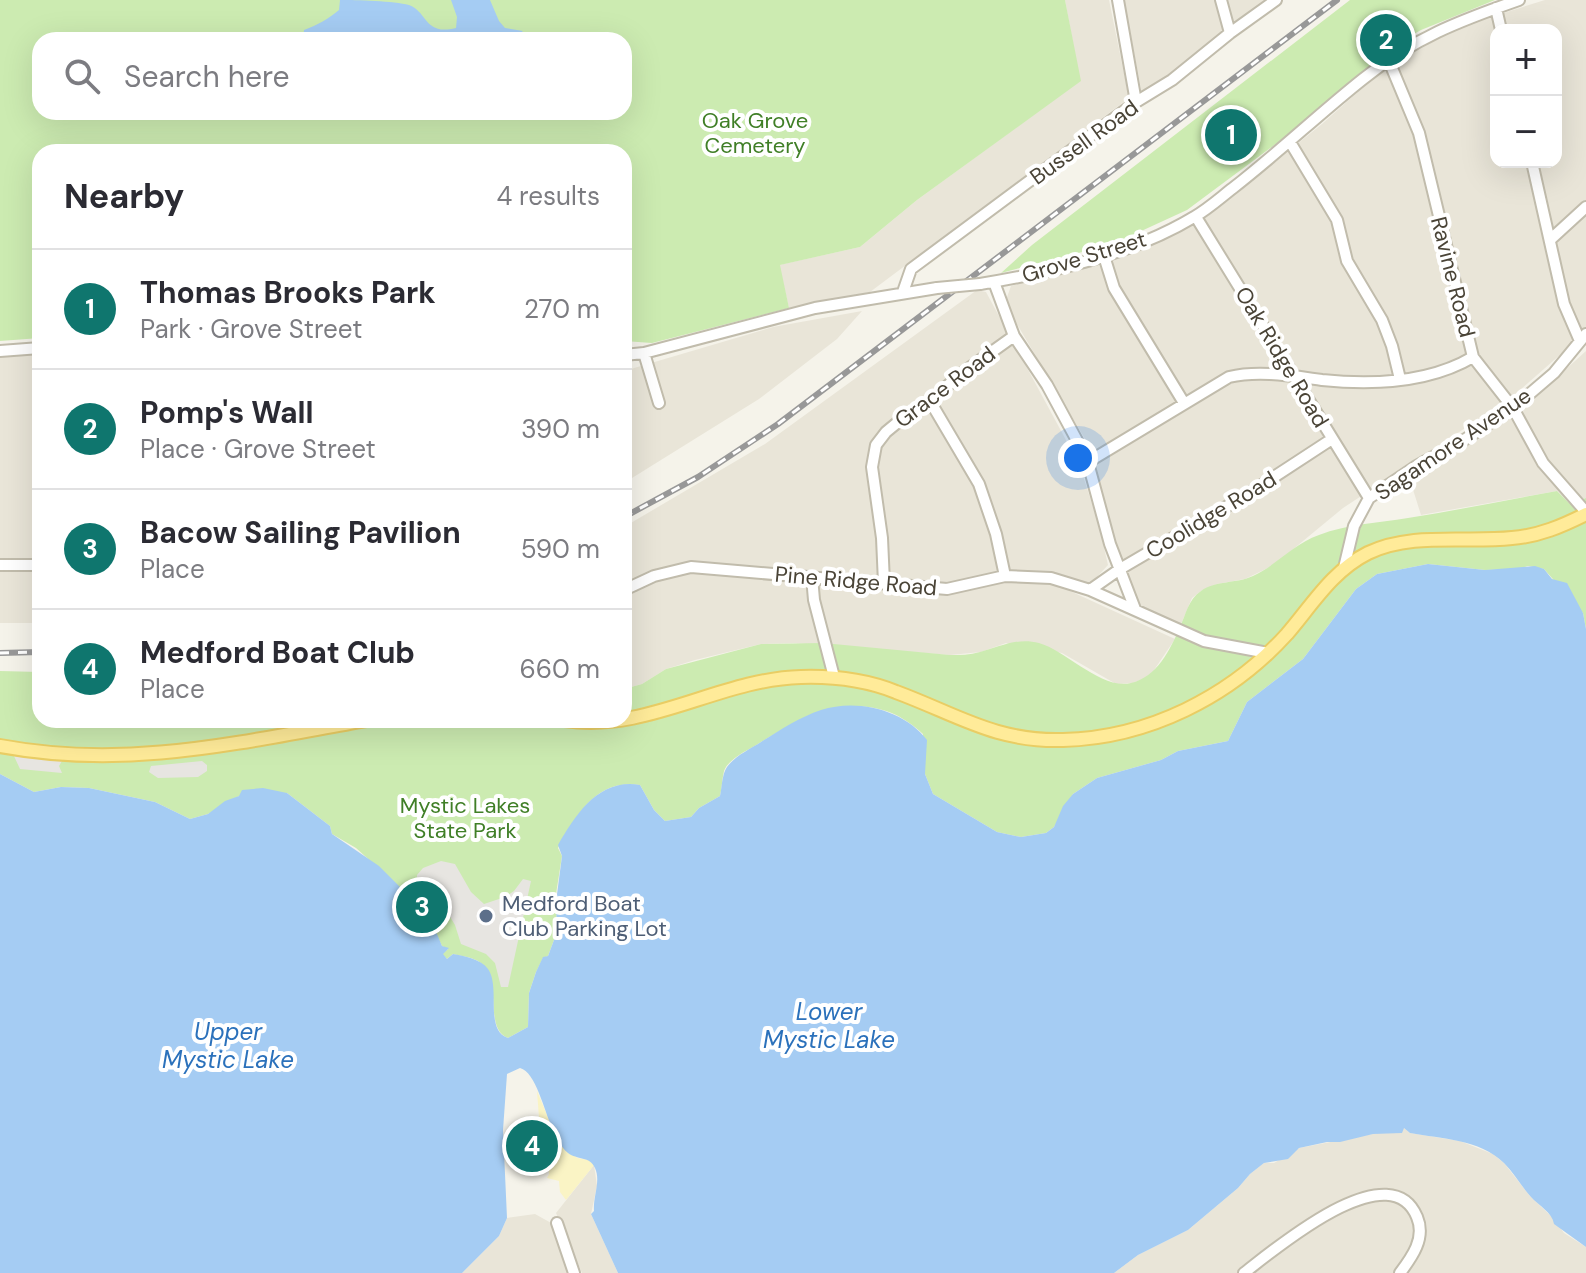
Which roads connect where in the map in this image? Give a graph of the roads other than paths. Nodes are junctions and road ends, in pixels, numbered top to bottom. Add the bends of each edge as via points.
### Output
1 (1118, 0) edge
2 (1221, 0) edge
3 (1276, 0) edge
4 (1519, 0) edge
5 (1496, 8) junction
6 (1500, 24) edge
7 (1230, 33) junction
8 (1389, 61) junction
9 (1136, 102) junction
10 (1290, 142) junction
11 (1533, 168) edge
12 (1586, 207) edge
13 (1196, 217) junction
14 (1551, 239) junction
15 (1104, 256) junction
16 (994, 282) junction
17 (903, 292) junction
18 (1014, 336) junction
19 (1583, 337) edge
20 (32, 349) edge
21 (0, 351) edge
22 (644, 353) junction
23 (632, 355) edge
24 (1473, 357) junction
25 (1294, 376) junction
26 (1400, 379) junction
27 (930, 401) junction
28 (659, 403) dead end
29 (1184, 403) junction
30 (1513, 408) junction
31 (1332, 439) junction
32 (1088, 462) junction
33 (1369, 498) junction
34 (1586, 513) edge
35 (0, 565) edge
36 (32, 565) edge
37 (1344, 568) junction
38 (1120, 569) junction
39 (1005, 576) junction
40 (812, 577) junction
41 (884, 583) junction
42 (632, 586) edge
43 (1090, 590) junction
44 (1135, 609) junction
45 (1268, 653) junction
46 (834, 677) junction
47 (632, 719) edge
48 (323, 728) edge
49 (0, 746) edge
50 (557, 1223) dead end
51 (574, 1273) edge
52 (1244, 1273) edge
53 (1400, 1273) edge

1 - 9 street
2 - 7 street
3 - 7 street, Bussell Road
4 - 5 street, Grove Street
5 - 6 street
5 - 8 street, Grove Street via 1434,32
7 - 9 street, Bussell Road
8 - 10 street, Grove Street
8 - 24 street, Ravine Road via 1419,133
9 - 17 street, Bussell Road via 911,269
10 - 13 street, Grove Street
10 - 26 street via 1337,220 1347,261 1382,320
11 - 14 street
12 - 14 street
13 - 15 street, Grove Street
13 - 25 street, Oak Ridge Road
14 - 19 street via 1564,304
15 - 16 street, Grove Street
15 - 29 street via 1114,288
16 - 17 street, Grove Street, bridge
16 - 18 street
17 - 22 street, Grove Street via 786,315
18 - 27 street, Grace Road
18 - 32 street
19 - 30 street, Sagamore Avenue via 1554,373
20 - 21 street
22 - 23 street, Grove Street
22 - 28 street
24 - 26 street via 1441,372
24 - 30 street, Ravine Road
25 - 26 street via 1366,383
25 - 29 street via 1229,377
25 - 31 street, Oak Ridge Road
27 - 39 street via 979,484
27 - 41 street, Grace Road via 876,445 872,467
29 - 32 street
30 - 33 street, Sagamore Avenue
30 - 34 street, Ravine Road via 1543,463
31 - 33 street, Oak Ridge Road
31 - 38 street, Coolidge Road
32 - 38 street
33 - 37 street, Sagamore Avenue via 1354,526
34 - 37 main road via 1530,536 1394,545
35 - 36 street
37 - 45 main road
38 - 43 street, Coolidge Road
38 - 44 street
39 - 41 street, Pine Ridge Road via 947,589
39 - 43 street, Pine Ridge Road via 1051,578
40 - 41 street, Pine Ridge Road
40 - 42 street, Pine Ridge Road via 691,567
40 - 46 street
43 - 44 street, Pine Ridge Road
44 - 45 street, Pine Ridge Road via 1204,641
45 - 46 main road via 1228,686 1174,715 1122,733 1072,739 999,734 895,691
46 - 47 main road via 761,681
48 - 49 main road via 155,755 69,755
50 - 51 street
52 - 53 street via 1322,1216 1351,1201 1383,1194 1410,1205 1417,1217 1420,1231

